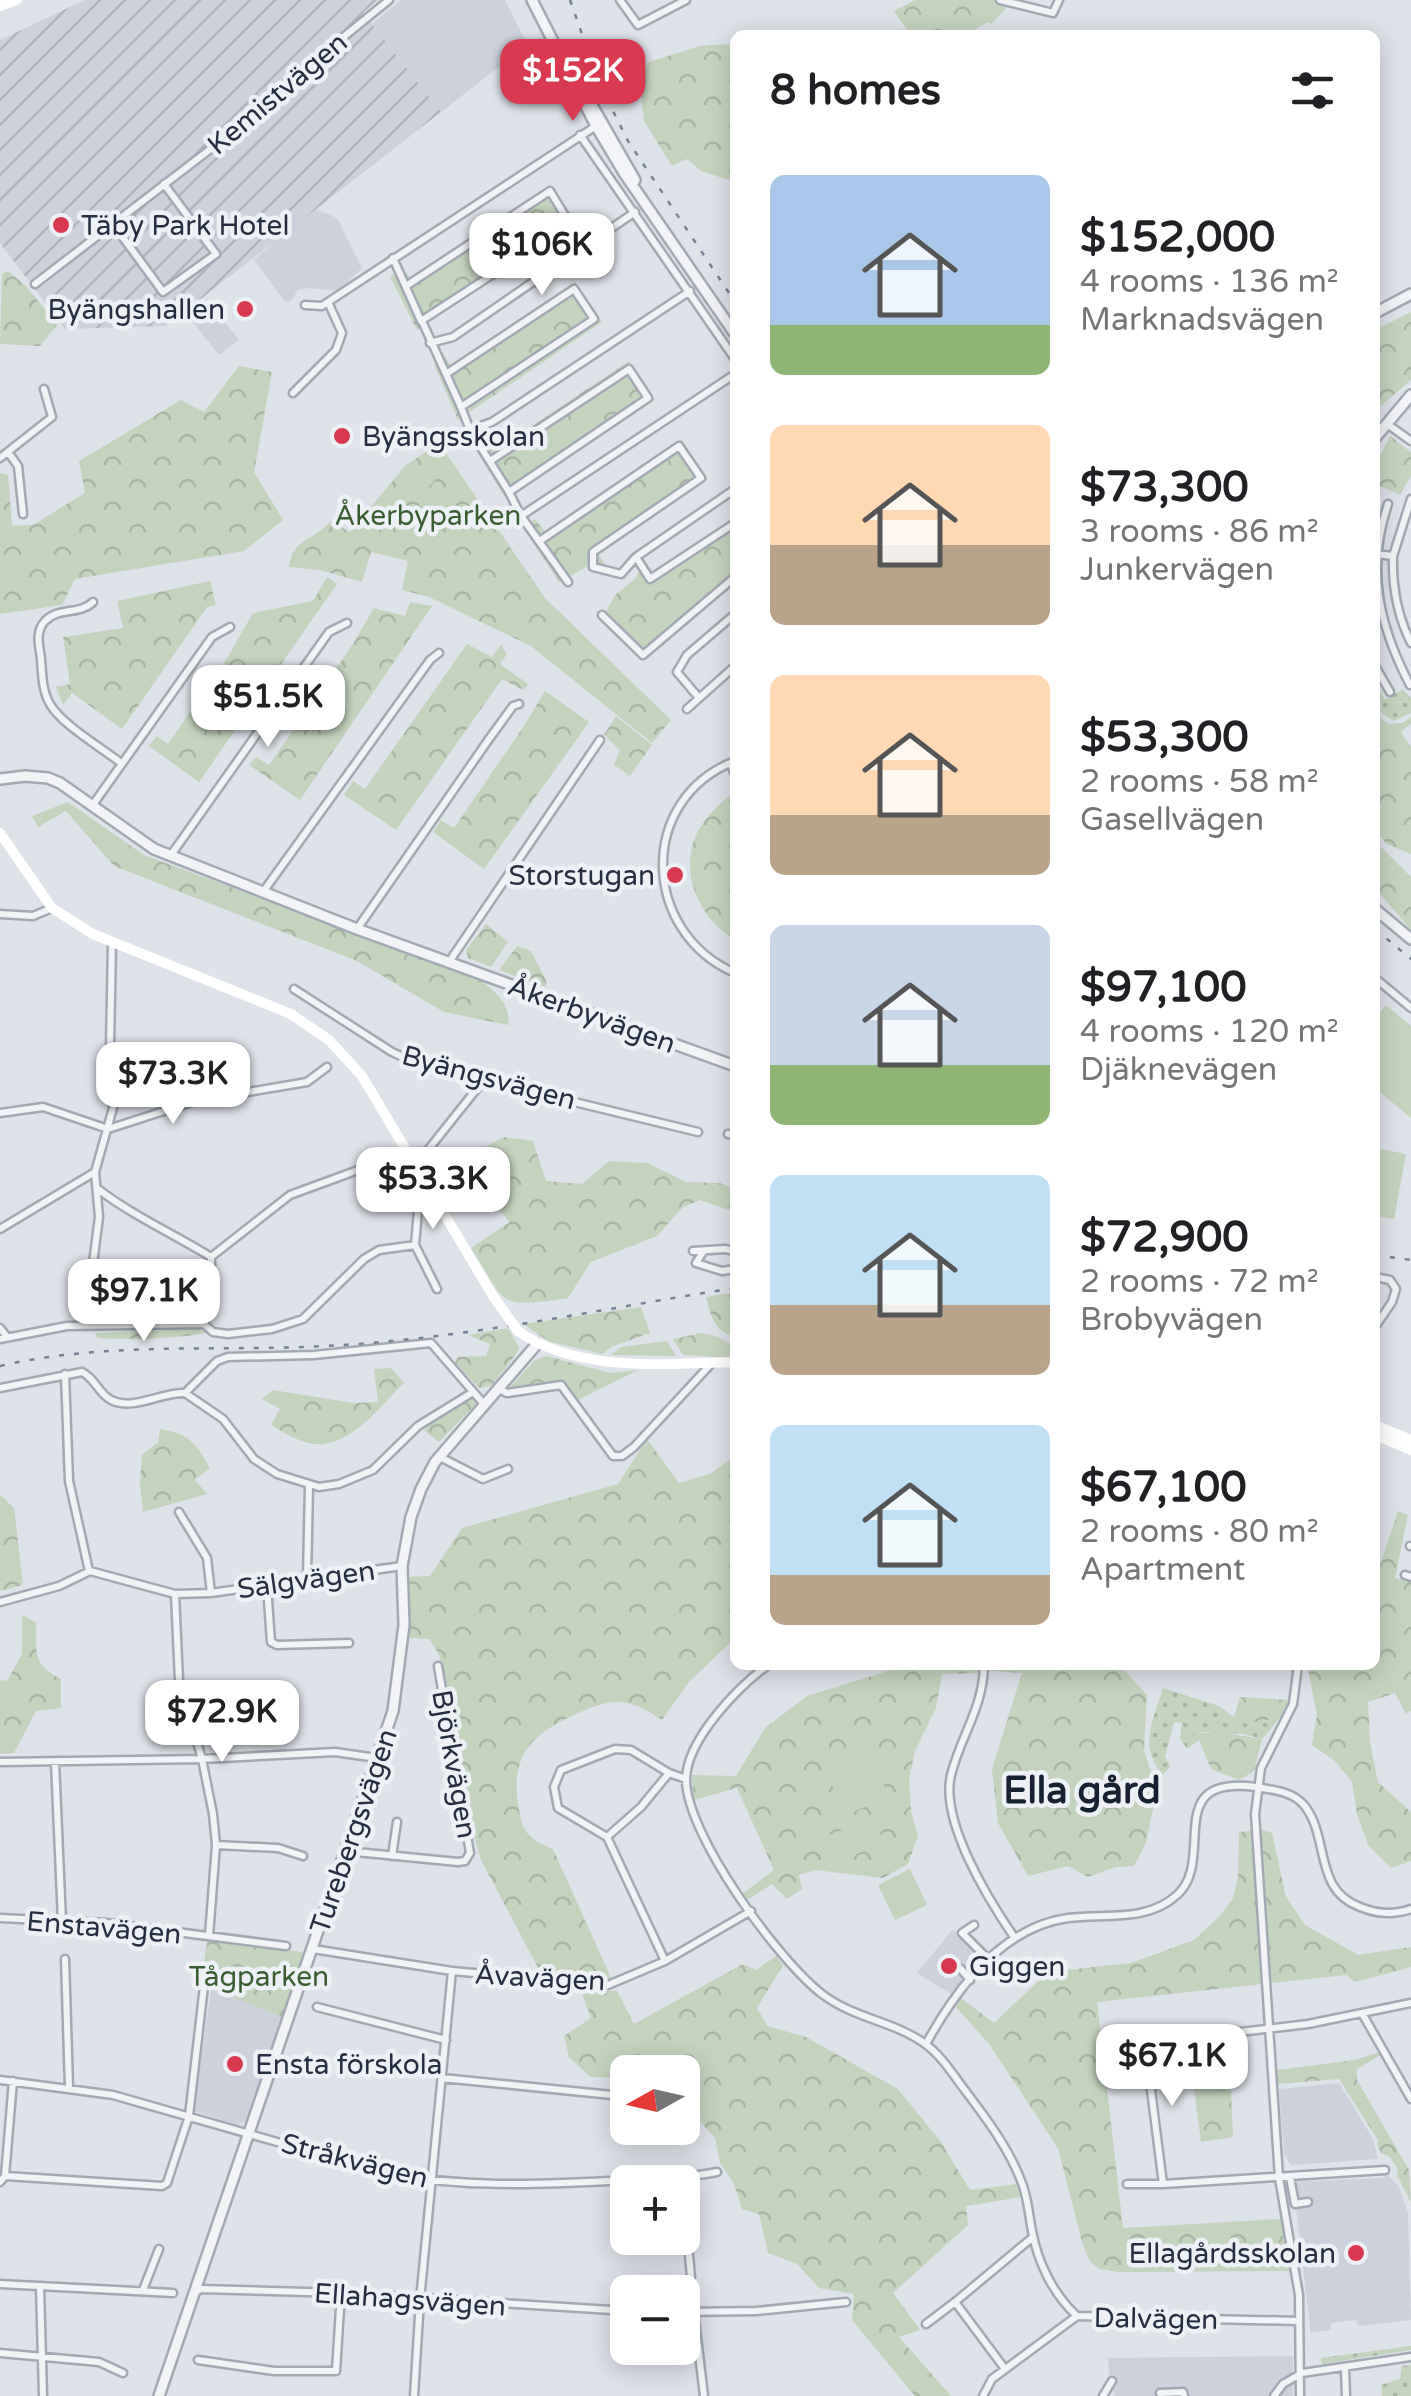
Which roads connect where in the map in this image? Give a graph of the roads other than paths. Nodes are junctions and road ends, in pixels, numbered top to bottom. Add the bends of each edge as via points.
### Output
1 (17, 0) edge
2 (389, 0) edge
3 (536, 0) edge
4 (620, 0) edge
5 (686, 0) edge
6 (1000, 0) edge
7 (1059, 0) edge
8 (0, 6) edge
9 (599, 124) junction
10 (580, 135) junction
11 (164, 184) junction
12 (635, 212) junction
13 (113, 224) junction
14 (394, 258) junction
15 (35, 284) dead end
16 (406, 286) junction
17 (690, 290) junction
18 (1411, 294) edge
19 (328, 302) junction
20 (305, 306) dead end
21 (1380, 310) edge
22 (422, 320) junction
23 (730, 327) edge
24 (430, 343) junction
25 (730, 350) edge
26 (446, 374) junction
27 (730, 377) edge
28 (44, 389) dead end
29 (293, 393) dead end
30 (1411, 395) edge
31 (461, 407) junction
32 (1386, 423) junction
33 (470, 430) junction
34 (1380, 431) edge
35 (1411, 440) edge
36 (8, 452) junction
37 (0, 458) edge
38 (490, 462) junction
39 (509, 492) junction
40 (730, 492) edge
41 (1411, 499) edge
42 (1388, 504) dead end
43 (23, 514) dead end
44 (522, 516) junction
45 (730, 525) edge
46 (1380, 537) edge
47 (540, 540) junction
48 (1380, 554) edge
49 (1393, 556) junction
50 (636, 558) junction
51 (730, 581) edge
52 (568, 582) dead end
53 (93, 602) dead end
54 (1380, 611) edge
55 (602, 615) dead end
56 (730, 618) edge
57 (346, 623) dead end
58 (230, 627) dead end
59 (1411, 643) edge
60 (439, 653) dead end
61 (730, 670) edge
62 (1380, 675) edge
63 (1410, 685) edge
64 (1390, 692) dead end
65 (699, 698) junction
66 (519, 704) dead end
67 (687, 708) dead end
68 (600, 740) dead end
69 (121, 763) junction
70 (730, 763) edge
71 (0, 779) edge
72 (92, 806) junction
73 (0, 833) edge
74 (170, 855) junction
75 (263, 892) junction
76 (52, 908) junction
77 (0, 914) edge
78 (1380, 914) edge
79 (357, 928) junction
80 (1409, 937) edge
81 (112, 943) junction
82 (449, 962) junction
83 (730, 969) edge
84 (1380, 982) edge
85 (294, 989) dead end
86 (1411, 1008) edge
87 (730, 1064) edge
88 (327, 1067) dead end
89 (483, 1081) junction
90 (0, 1113) edge
91 (108, 1129) junction
92 (698, 1132) dead end
93 (419, 1170) junction
94 (96, 1172) junction
95 (98, 1189) junction
96 (0, 1229) edge
97 (414, 1245) junction
98 (730, 1250) edge
99 (693, 1251) dead end
100 (703, 1252) junction
101 (211, 1257) junction
102 (730, 1270) edge
103 (1380, 1278) edge
104 (437, 1289) dead end
105 (1380, 1320) edge
106 (204, 1324) junction
107 (85, 1325) junction
108 (0, 1328) edge
109 (4, 1338) edge
110 (536, 1344) junction
111 (730, 1362) edge
112 (712, 1363) junction
113 (65, 1374) junction
114 (0, 1388) edge
115 (497, 1388) junction
116 (473, 1392) junction
117 (185, 1393) junction
118 (483, 1403) junction
119 (1380, 1427) edge
120 (1380, 1437) edge
121 (1411, 1440) edge
122 (1411, 1450) edge
123 (440, 1458) junction
124 (508, 1469) dead end
125 (308, 1486) junction
126 (179, 1512) dead end
127 (402, 1566) junction
128 (90, 1571) junction
129 (306, 1578) junction
130 (267, 1586) junction
131 (176, 1594) junction
132 (211, 1594) junction
133 (0, 1602) edge
134 (349, 1643) dead end
135 (438, 1666) dead end
136 (762, 1670) edge
137 (984, 1670) edge
138 (1297, 1670) edge
139 (202, 1758) junction
140 (378, 1758) junction
141 (0, 1762) edge
142 (55, 1762) junction
143 (669, 1774) junction
144 (686, 1779) junction
145 (1257, 1787) junction
146 (397, 1822) dead end
147 (606, 1837) junction
148 (216, 1845) junction
149 (346, 1852) junction
150 (304, 1856) dead end
151 (392, 1856) junction
152 (1411, 1909) edge
153 (751, 1911) junction
154 (0, 1918) edge
155 (62, 1921) junction
156 (974, 1925) dead end
157 (208, 1936) junction
158 (1014, 1936) junction
159 (286, 1946) dead end
160 (313, 1950) junction
161 (65, 1959) dead end
162 (988, 1960) junction
163 (665, 1961) junction
164 (961, 1969) dead end
165 (452, 1971) junction
166 (970, 1980) junction
167 (204, 1986) dead end
168 (1411, 2004) edge
169 (317, 2007) dead end
170 (1363, 2016) junction
171 (1268, 2028) junction
172 (446, 2040) junction
173 (1145, 2043) junction
174 (926, 2044) junction
175 (1112, 2044) dead end
176 (442, 2078) junction
177 (0, 2080) edge
178 (13, 2081) junction
179 (69, 2088) junction
180 (610, 2095) edge
181 (1411, 2100) edge
182 (189, 2116) junction
183 (250, 2133) junction
184 (1385, 2170) dead end
185 (717, 2172) dead end
186 (700, 2175) edge
187 (1290, 2177) junction
188 (1279, 2178) junction
189 (2, 2179) edge
190 (610, 2181) edge
191 (432, 2182) junction
192 (1127, 2184) dead end
193 (1163, 2184) junction
194 (1308, 2202) dead end
195 (1033, 2237) junction
196 (159, 2248) dead end
197 (0, 2284) edge
198 (40, 2286) junction
199 (143, 2290) junction
200 (173, 2292) dead end
201 (193, 2294) junction
202 (340, 2294) junction
203 (420, 2300) junction
204 (846, 2302) dead end
205 (956, 2302) junction
206 (610, 2310) edge
207 (700, 2312) edge
208 (1077, 2316) junction
209 (1299, 2320) junction
210 (926, 2324) dead end
211 (0, 2353) edge
212 (42, 2356) junction
213 (1411, 2357) edge
214 (198, 2360) dead end
215 (700, 2362) edge
216 (1005, 2369) junction
217 (1345, 2369) junction
218 (1302, 2373) junction
219 (123, 2374) dead end
220 (1112, 2381) dead end
221 (1160, 2394) edge
222 (42, 2396) edge
223 (160, 2396) edge
224 (414, 2396) edge
225 (704, 2396) edge
226 (983, 2396) edge
227 (1103, 2396) edge
228 (1184, 2396) edge
229 (1274, 2396) edge
230 (1300, 2396) edge
231 (1346, 2396) edge

1 - 8 main road
2 - 11 street, Kemistvägen
3 - 9 street
4 - 5 street via 638,25
6 - 7 street via 1053,13
9 - 10 street
9 - 23 street
10 - 12 street
10 - 14 street
11 - 13 street, Kemistvägen
11 - 13 street via 216,254 163,292
12 - 17 street
12 - 24 street via 452,337
13 - 15 street, Kemistvägen
14 - 16 street
14 - 19 street
16 - 22 street
16 - 22 street via 550,191 570,224
17 - 25 street
17 - 33 street via 492,422
18 - 21 street
19 - 20 street
19 - 29 street via 340,342
22 - 24 street
24 - 26 street
26 - 31 street
26 - 31 street via 574,289 594,319
27 - 44 street
28 - 36 street via 52,417
30 - 32 street
31 - 33 street
32 - 34 street
32 - 35 street
33 - 38 street
36 - 37 street
36 - 43 street via 18,466
38 - 39 street
38 - 39 street via 629,369 648,398
39 - 44 street
40 - 50 street
41 - 49 street
42 - 46 street
44 - 47 street
45 - 50 street via 650,579
47 - 50 street via 679,446 700,478 593,552 594,567 621,574
47 - 52 street
48 - 49 street
49 - 59 street via 1396,605
51 - 55 street via 643,654
53 - 69 street via 44,622 38,634 44,689 60,716
54 - 63 street
56 - 65 street via 677,672
57 - 74 street via 329,632
58 - 69 street via 212,637
60 - 75 street
61 - 65 street
62 - 64 street
65 - 67 street
66 - 79 street
68 - 82 street
69 - 72 street
70 - 83 street via 684,797 667,836 663,881 685,935
71 - 72 street, Åkerbyvägen via 48,778
72 - 74 street, Åkerbyvägen
73 - 76 main road
74 - 75 street, Åkerbyvägen
75 - 79 street, Åkerbyvägen
76 - 77 street via 33,916
76 - 81 main road
78 - 80 street
79 - 82 street, Åkerbyvägen
81 - 91 street via 114,1088
81 - 93 main road via 310,1026 362,1076
82 - 87 street, Åkerbyvägen
84 - 86 street
85 - 89 street, Byängsvägen via 392,1052
88 - 91 street via 307,1082 195,1101
89 - 92 street, Byängsvägen
89 - 93 street
90 - 91 street via 42,1107
91 - 94 street
93 - 97 street
93 - 101 street via 368,1166 290,1195
93 - 110 main road, bridge via 493,1296
94 - 95 street
94 - 96 street
95 - 101 street
95 - 107 street
97 - 104 street
97 - 106 street via 364,1259 303,1319 228,1334
98 - 100 street
99 - 100 street
100 - 102 street via 696,1263
101 - 106 street
103 - 105 street via 1396,1289
106 - 107 street
107 - 109 street
108 - 109 street
110 - 112 main road via 606,1360
110 - 115 street, Turebergsvägen
111 - 112 main road
112 - 115 street via 622,1456 613,1456 561,1385 507,1393
113 - 114 street
113 - 117 street via 87,1373 108,1398 122,1403
113 - 128 street via 69,1480
115 - 118 street, Turebergsvägen
116 - 117 street via 431,1343 228,1358
116 - 118 street
116 - 125 street via 418,1426 373,1470 339,1484
117 - 125 street via 223,1419 254,1459
118 - 123 street, Turebergsvägen
119 - 121 main road
120 - 122 main road
123 - 124 street via 482,1479
123 - 127 street, Turebergsvägen via 421,1489
125 - 129 street
126 - 132 street, Sälgvägen via 207,1558
127 - 129 street, Sälgvägen
127 - 140 street, Turebergsvägen via 401,1667
128 - 131 street, Sälgvägen
128 - 133 street
129 - 130 street, Sälgvägen
130 - 132 street, Sälgvägen
130 - 134 street via 270,1642
131 - 132 street, Sälgvägen
131 - 139 street, Enstavägen via 179,1681
135 - 151 street, Björkvägen via 470,1853 458,1862
136 - 144 street via 721,1710
137 - 158 street via 983,1693 951,1776 950,1803 955,1826
138 - 145 street via 1293,1704
139 - 140 street via 335,1752
139 - 142 street
139 - 148 street, Enstavägen
140 - 149 street, Turebergsvägen
141 - 142 street
142 - 155 street
143 - 144 street
143 - 147 street
143 - 147 street via 631,1750 614,1748 562,1770 554,1787 558,1808
144 - 153 street via 702,1838
145 - 152 street via 1303,1803 1326,1876 1343,1898 1381,1914
145 - 158 street via 1234,1785 1202,1802 1193,1824 1192,1872 1178,1895 1140,1913 1070,1918
145 - 171 street
146 - 151 street
147 - 163 street
148 - 150 street
148 - 157 street, Enstavägen
149 - 151 street, Björkvägen
149 - 160 street, Turebergsvägen
153 - 163 street, Åvavägen
153 - 174 street via 824,1996
154 - 155 street, Enstavägen
155 - 157 street, Enstavägen
156 - 162 street via 962,1933
157 - 159 street, Enstavägen
158 - 162 street
160 - 165 street, Åvavägen
160 - 183 street, Turebergsvägen
161 - 179 street
162 - 166 street
163 - 165 street, Åvavägen via 608,1984
164 - 166 street
165 - 172 street
166 - 174 street
167 - 182 street
168 - 170 street
169 - 172 street
170 - 171 street
170 - 181 street
171 - 173 street
171 - 188 street
172 - 176 street
173 - 175 street
173 - 193 street
174 - 195 street via 1012,2161
176 - 180 street
176 - 191 street
177 - 178 street, Stråkvägen
178 - 179 street, Stråkvägen
178 - 189 street
179 - 182 street, Stråkvägen
182 - 183 street, Stråkvägen
182 - 189 street via 162,2186
183 - 191 street, Stråkvägen
183 - 201 street, Turebergsvägen
184 - 187 street
185 - 186 street, Stråkvägen
187 - 188 street
187 - 194 street via 1295,2204
188 - 193 street
188 - 209 street
190 - 191 street, Stråkvägen
191 - 203 street
192 - 193 street
195 - 205 street
195 - 208 street via 1051,2286
196 - 199 street
197 - 198 street
198 - 199 street
198 - 212 street
199 - 200 street
201 - 202 street, Ellahagsvägen via 201,2289
201 - 223 street, Turebergsvägen
202 - 203 street, Ellahagsvägen
202 - 214 street via 336,2371
203 - 206 street, Ellahagsvägen
203 - 224 street
204 - 207 street
205 - 210 street
205 - 216 street
208 - 209 street, Dalvägen
208 - 216 street, Dalvägen
209 - 218 street
211 - 212 street
212 - 219 street via 99,2362
212 - 222 street
213 - 217 street
215 - 225 street
216 - 226 street, Dalvägen
217 - 218 street
217 - 231 street
218 - 229 street
218 - 230 street
220 - 227 street
221 - 228 street

